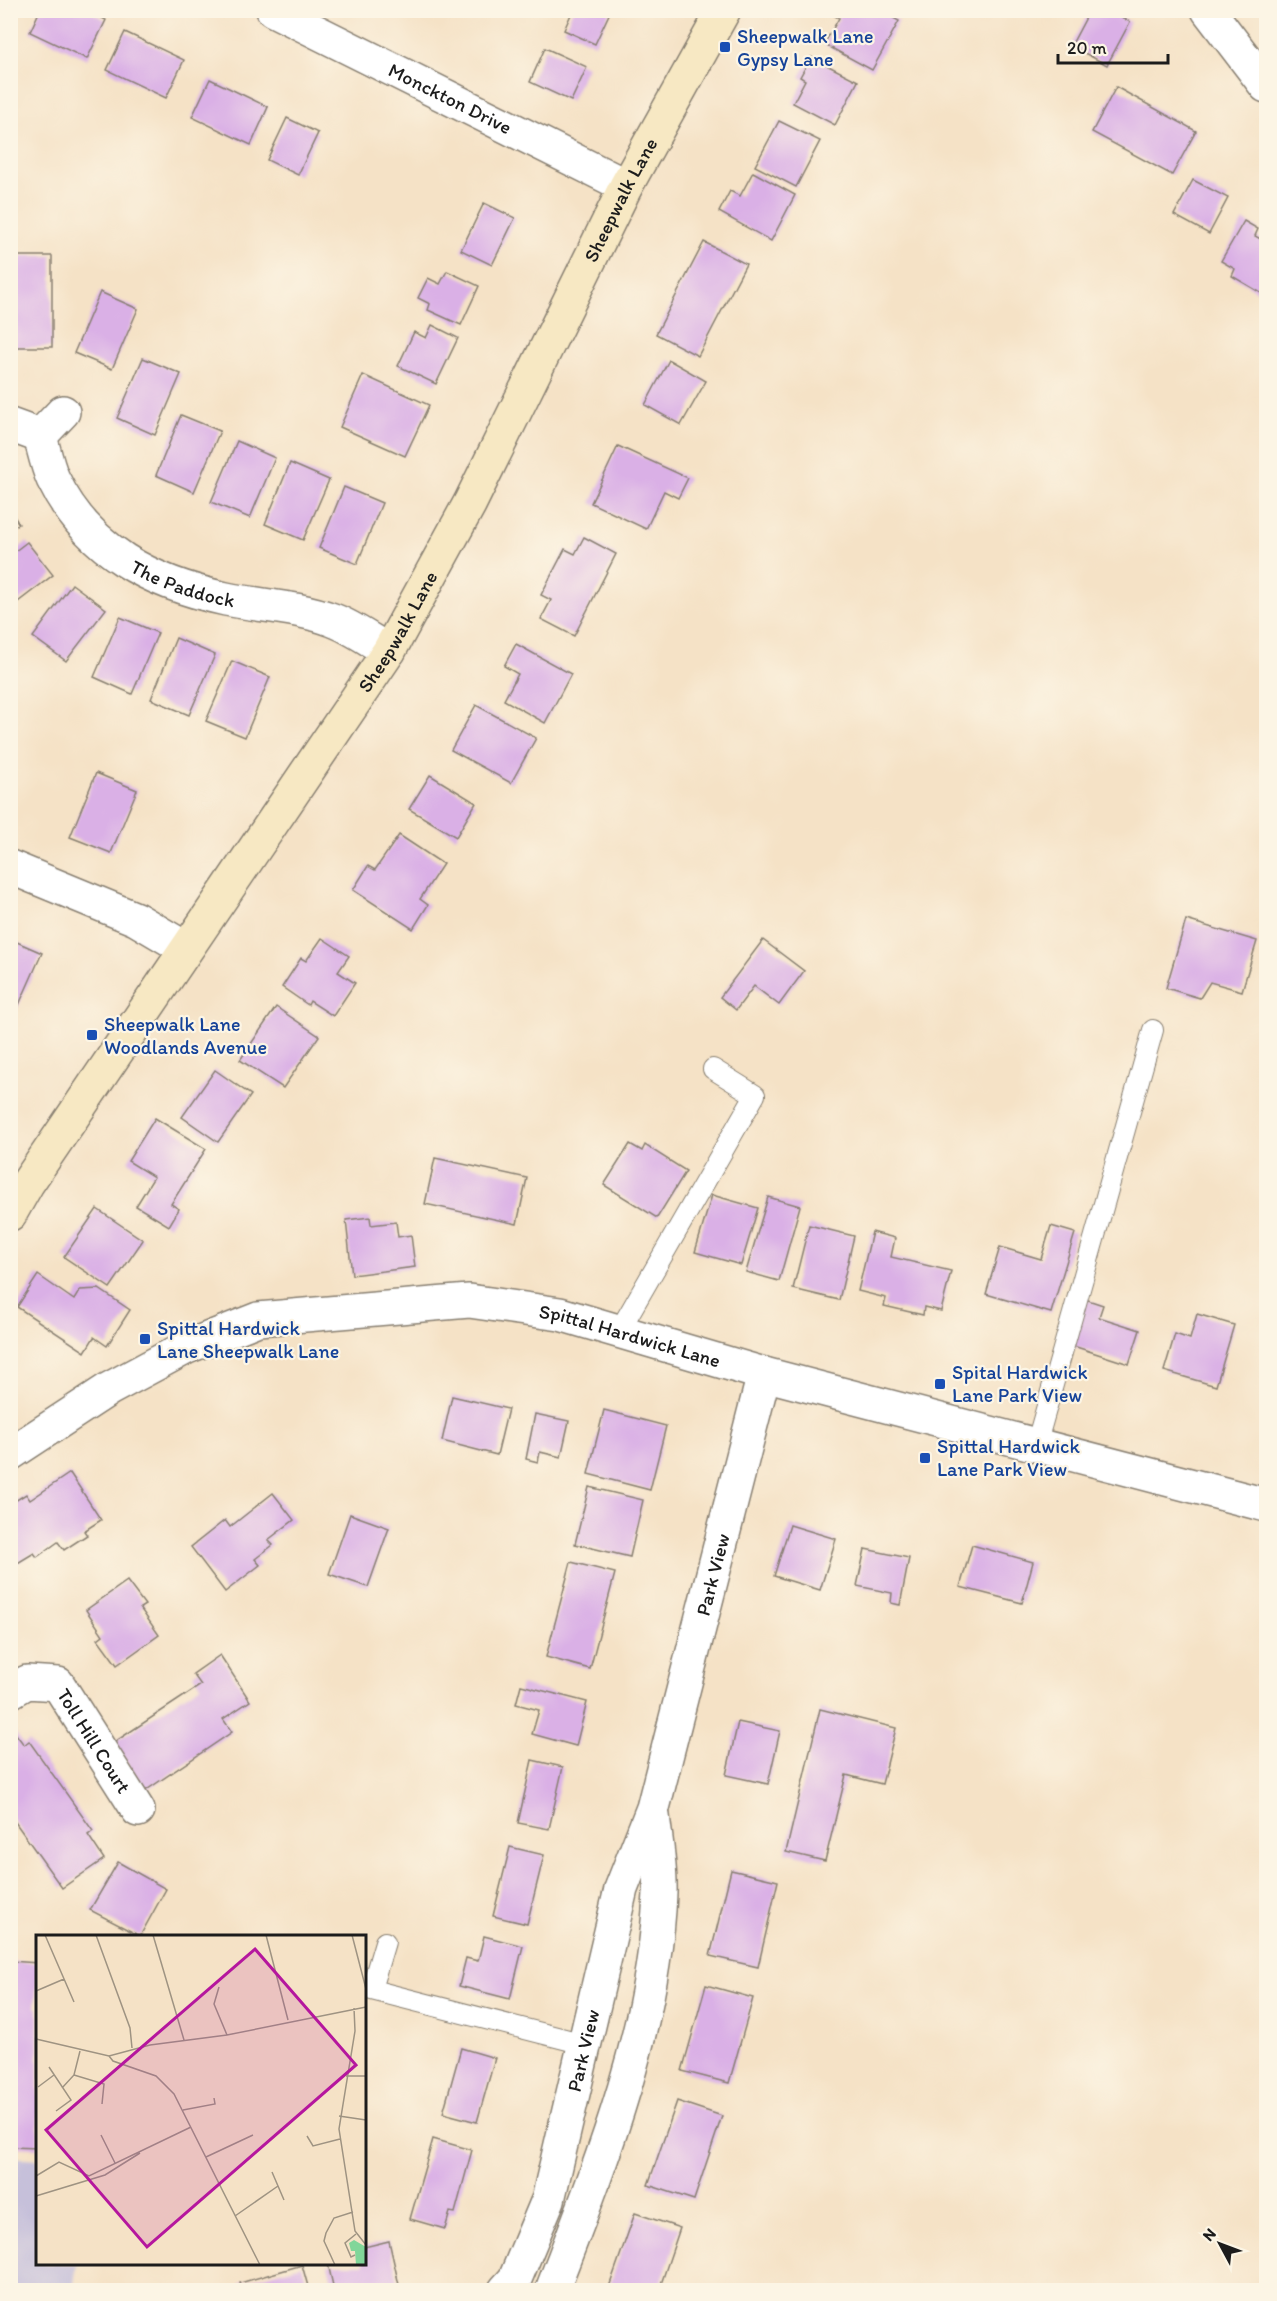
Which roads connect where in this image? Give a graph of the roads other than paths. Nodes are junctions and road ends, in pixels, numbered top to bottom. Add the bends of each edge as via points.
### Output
1 (273, 10) edge
2 (724, 10) edge
3 (1208, 10) edge
4 (1266, 86) edge
5 (626, 186) junction
6 (63, 412) dead end
7 (25, 430) edge
8 (389, 651) junction
9 (10, 867) edge
10 (185, 948) junction
11 (1153, 1030) dead end
12 (713, 1069) dead end
13 (10, 1214) edge
14 (618, 1333) junction
15 (764, 1374) junction
16 (1036, 1446) junction
17 (10, 1454) edge
18 (1266, 1505) edge
19 (10, 1692) edge
20 (653, 1809) junction
21 (138, 1810) dead end
22 (386, 1942) dead end
23 (368, 1988) edge
24 (584, 2044) junction
25 (505, 2290) edge
26 (552, 2290) edge

1 - 5 street, Monckton Drive
2 - 5 main road, Sheepwalk Lane
3 - 4 street
5 - 8 main road, Sheepwalk Lane via 470,503
6 - 7 street, The Paddock
7 - 8 street, The Paddock via 87,532 121,559 162,581 225,599 335,620
8 - 10 main road, Sheepwalk Lane
9 - 10 street via 136,919
10 - 13 main road, Sheepwalk Lane
11 - 16 lane
12 - 14 lane via 755,1095
14 - 15 street, Spittal Hardwick Lane
14 - 17 street, Spittal Hardwick Lane via 561,1314 469,1301 258,1318 187,1347 110,1389
15 - 16 street, Spittal Hardwick Lane
15 - 20 street, Park View
16 - 18 street, Spittal Hardwick Lane
19 - 21 street, Toll Hill Court via 27,1682 58,1684
20 - 24 street, Park View via 621,1889
20 - 26 street, Park View via 660,1892 647,2008 597,2173
22 - 23 lane
23 - 24 lane
24 - 25 street, Park View via 548,2200 515,2279

